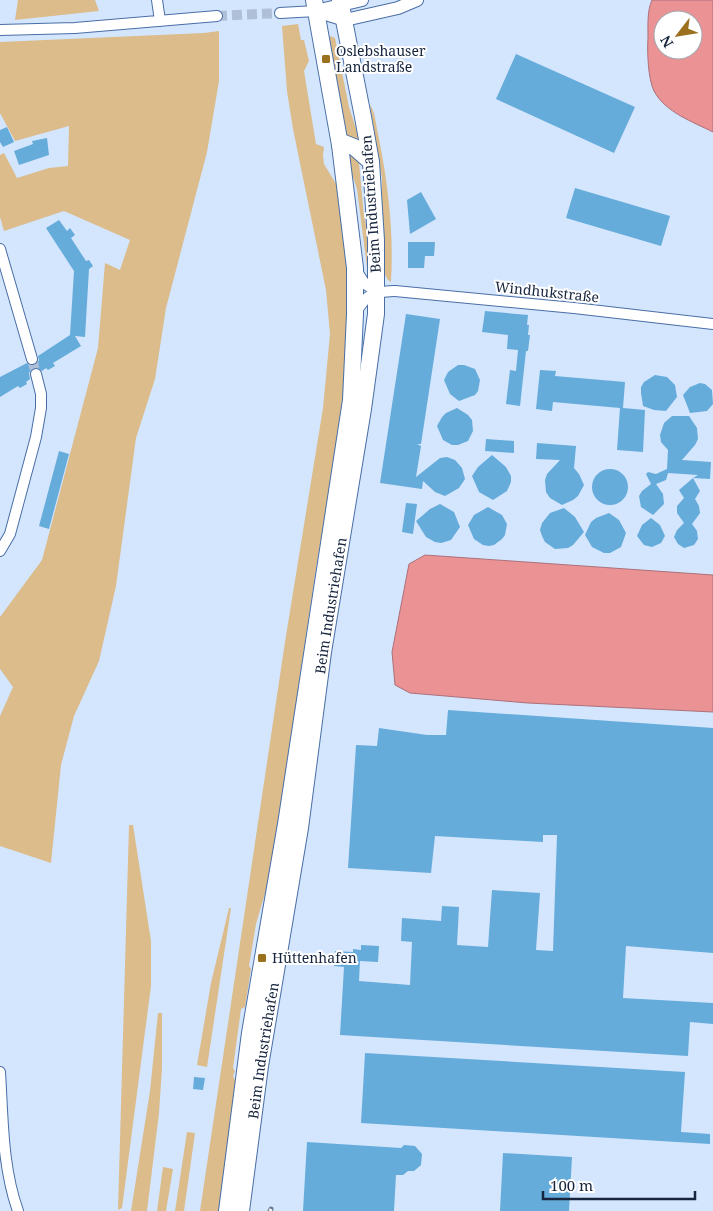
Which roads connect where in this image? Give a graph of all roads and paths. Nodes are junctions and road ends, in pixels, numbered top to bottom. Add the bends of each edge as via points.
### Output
1 (157, 0) edge
2 (362, 0) edge
3 (417, 0) edge
4 (315, 6) edge
5 (342, 8) edge
6 (280, 13) tunnel mouth
7 (217, 16) tunnel mouth
8 (160, 21) junction
9 (0, 30) edge
10 (340, 145) junction
11 (371, 162) junction
12 (0, 250) edge
13 (355, 268) junction
14 (377, 292) junction
15 (355, 314) junction
16 (713, 324) edge
17 (32, 360) tunnel mouth
18 (36, 374) tunnel mouth
19 (0, 551) edge
20 (0, 1072) edge
21 (18, 1211) edge
22 (227, 1211) edge
23 (241, 1211) edge

1 - 8 street
2 - 5 street
3 - 5 street via 398,8
4 - 5 street
4 - 6 street
4 - 10 main road, Beim Industriehafen
5 - 11 main road, Beim Industriehafen
7 - 8 street
8 - 9 street
10 - 11 main road via 354,146
10 - 13 main road, Beim Industriehafen
11 - 14 main road, Beim Industriehafen
12 - 17 street
13 - 14 street via 365,284
13 - 15 main road, Beim Industriehafen
14 - 15 street via 364,298
14 - 16 street, Windhukstraße via 418,293
14 - 23 main road, Beim Industriehafen via 368,379 327,622 300,828 260,1066
15 - 22 main road, Beim Industriehafen via 351,400 250,1033
18 - 19 street via 41,394 36,437 10,534
20 - 21 street via 6,1164

